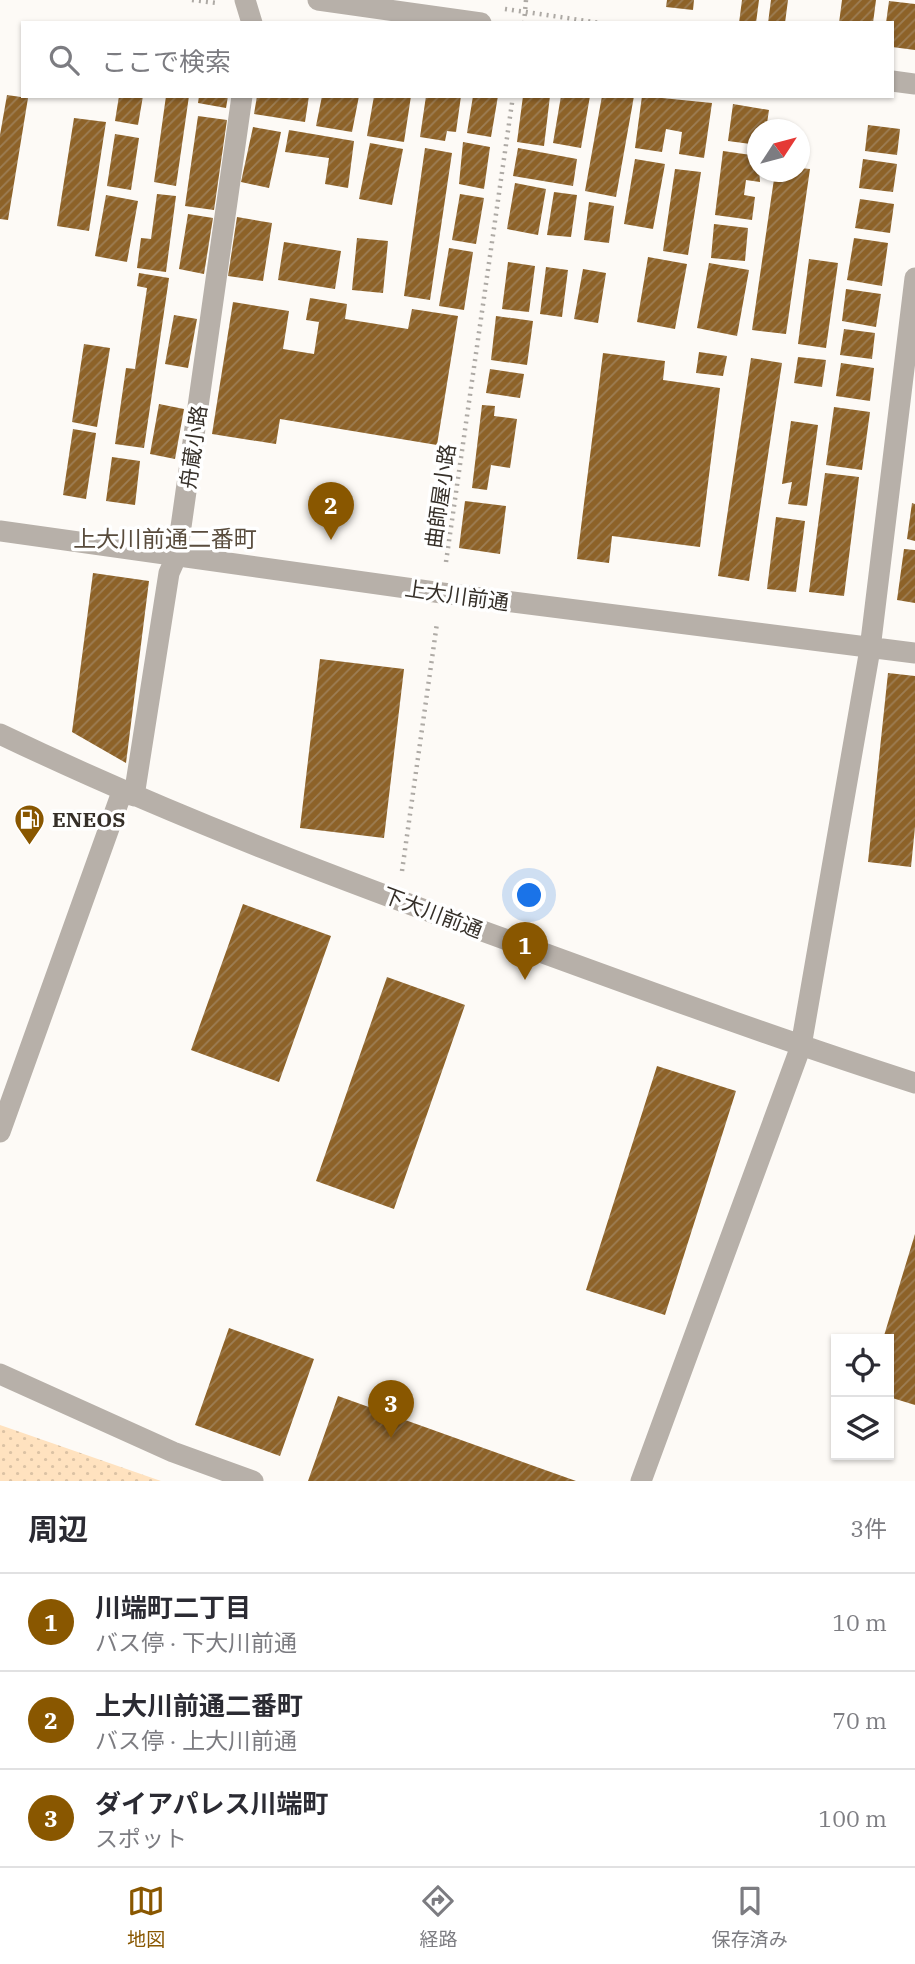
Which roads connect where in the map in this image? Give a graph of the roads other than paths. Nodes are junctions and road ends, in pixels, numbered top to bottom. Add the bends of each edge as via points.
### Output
1 (245, 0) edge
2 (318, 0) edge
3 (487, 15) edge
4 (251, 21) edge
5 (894, 81) edge
6 (915, 84) edge
7 (242, 98) edge
8 (915, 278) edge
9 (0, 531) edge
10 (177, 555) junction
11 (870, 649) junction
12 (915, 653) edge
13 (0, 734) edge
14 (128, 794) junction
15 (801, 1046) junction
16 (915, 1083) edge
17 (0, 1132) edge
18 (0, 1374) edge
19 (253, 1481) edge
20 (641, 1481) edge

1 - 4 street
2 - 3 street
5 - 6 street
7 - 10 street, 舟蔵小路
8 - 11 street
9 - 10 street, 上大川前通
10 - 11 street, 上大川前通
10 - 14 street, 舟蔵小路 via 169,573
11 - 12 street, 上大川前通
11 - 15 street
13 - 14 street, 下大川前通
14 - 15 street, 下大川前通 via 398,900
14 - 17 street, 舟蔵小路
15 - 16 street, 下大川前通
15 - 20 street
18 - 19 street via 173,1452

